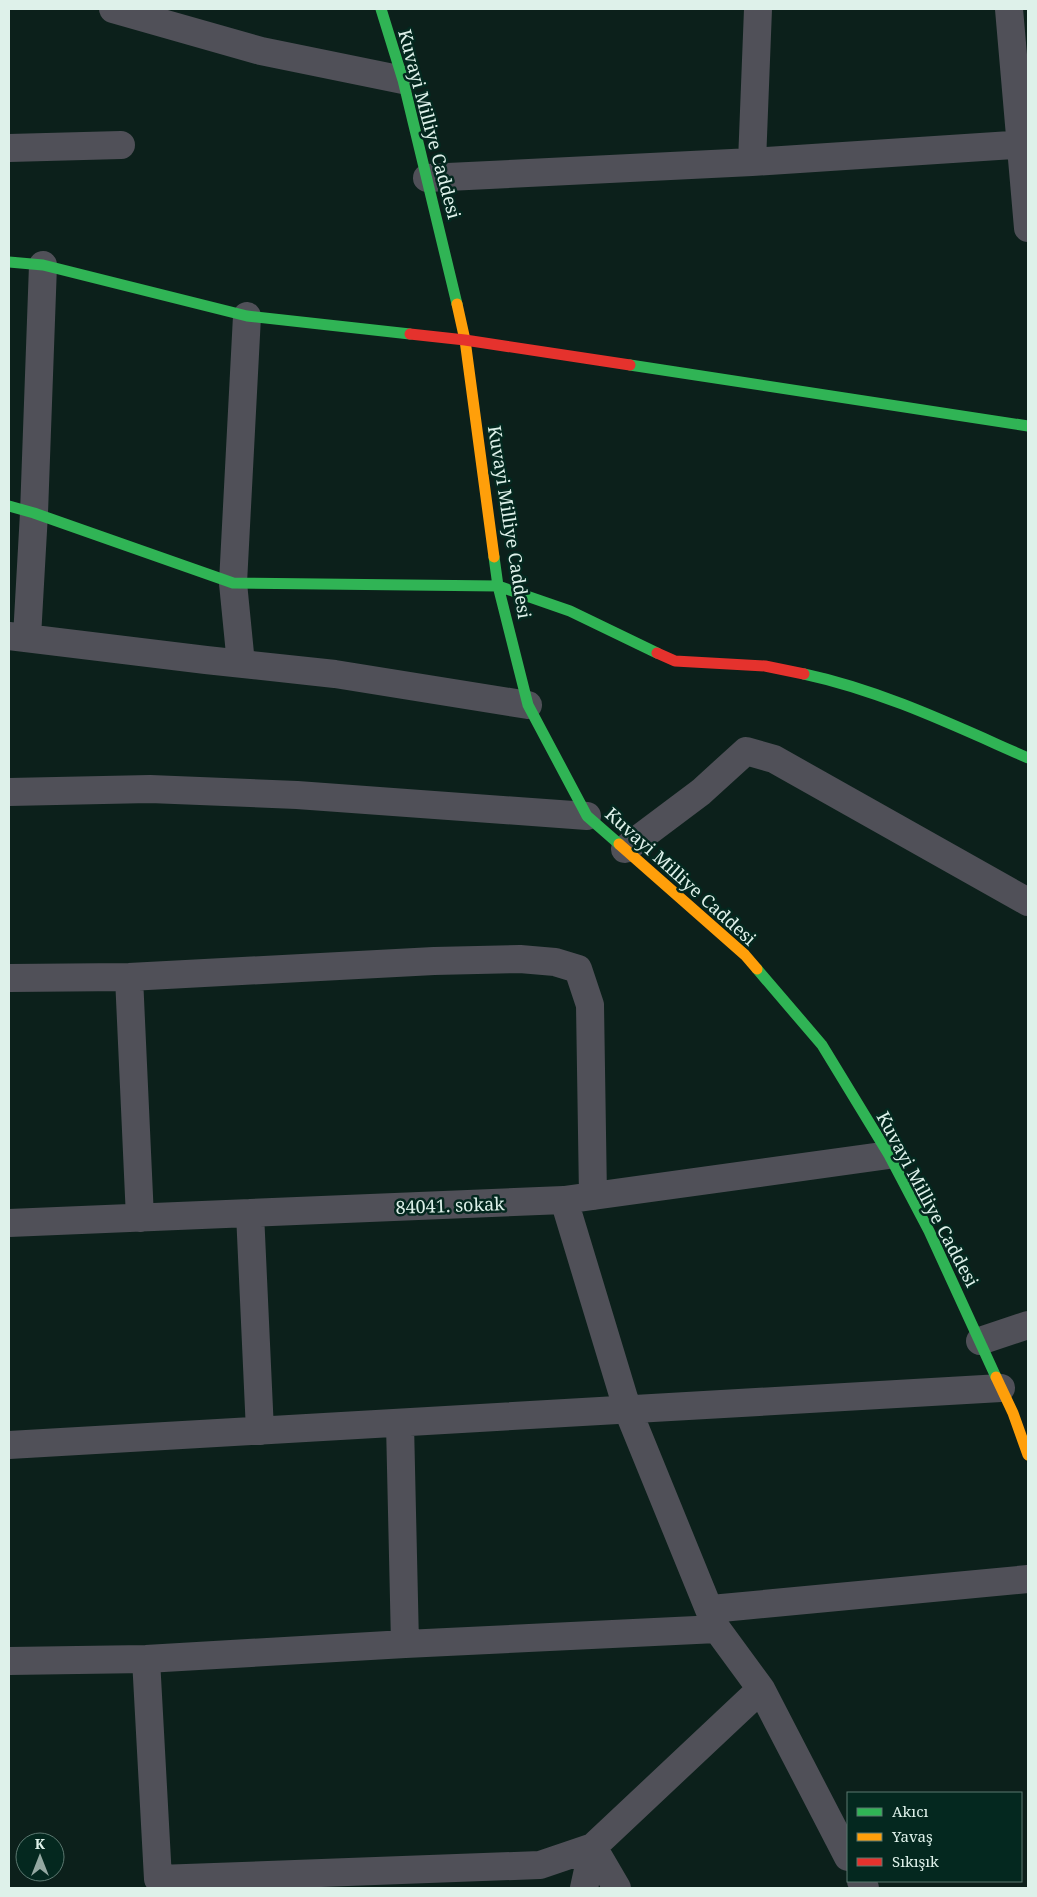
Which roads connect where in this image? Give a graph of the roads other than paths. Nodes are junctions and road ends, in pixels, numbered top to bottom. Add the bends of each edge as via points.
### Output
1 (113, 9) edge
2 (381, 9) edge
3 (758, 9) edge
4 (1009, 9) edge
5 (403, 80) junction
6 (1024, 144) edge
7 (121, 146) dead end
8 (9, 148) edge
9 (752, 162) junction
10 (427, 178) junction
11 (1028, 228) edge
12 (9, 262) edge
13 (43, 265) junction
14 (246, 316) junction
15 (465, 340) junction
16 (1028, 426) edge
17 (21, 510) edge
18 (233, 583) junction
19 (498, 586) junction
20 (18, 636) edge
21 (241, 664) junction
22 (528, 705) junction
23 (1028, 758) edge
24 (9, 792) edge
25 (588, 816) junction
26 (625, 850) junction
27 (1028, 902) edge
28 (129, 977) junction
29 (9, 978) edge
30 (888, 1155) junction
31 (593, 1196) junction
32 (564, 1200) junction
33 (250, 1213) junction
34 (140, 1218) junction
35 (9, 1223) edge
36 (1028, 1325) edge
37 (980, 1341) junction
38 (1002, 1388) junction
39 (627, 1408) junction
40 (400, 1424) junction
41 (260, 1432) junction
42 (9, 1445) edge
43 (1027, 1449) edge
44 (1028, 1579) edge
45 (714, 1619) junction
46 (405, 1644) junction
47 (146, 1659) junction
48 (9, 1661) edge
49 (761, 1689) junction
50 (593, 1847) junction
51 (847, 1854) edge
52 (584, 1888) edge
53 (617, 1888) edge

1 - 5 street via 261,51
2 - 5 street, Kuvayi Milliye Caddesi
3 - 9 street
4 - 6 street
5 - 10 street, Kuvayi Milliye Caddesi
6 - 9 street
6 - 11 street
7 - 8 street
9 - 10 street
10 - 15 street, Kuvayi Milliye Caddesi
12 - 13 street
13 - 14 street
13 - 17 street
14 - 15 street
14 - 18 street
15 - 16 street
15 - 19 street, Kuvayi Milliye Caddesi
17 - 18 street
17 - 20 street
18 - 19 street
18 - 21 street
19 - 22 street, Kuvayi Milliye Caddesi
19 - 23 street via 570,611 675,661 764,666 831,680 914,708
20 - 21 street
21 - 22 street via 335,674
22 - 25 street, Kuvayi Milliye Caddesi
24 - 25 street via 150,789 278,794
25 - 26 street, Kuvayi Milliye Caddesi
26 - 27 street via 701,792 746,751 774,759
26 - 30 street, Kuvayi Milliye Caddesi via 745,955 822,1045
28 - 29 street
28 - 31 street via 520,959 555,962 578,969 590,1005
28 - 34 street
30 - 31 street, 84041. sokak
30 - 37 street, Kuvayi Milliye Caddesi via 929,1231
31 - 32 street, 84041. sokak
32 - 33 street, 84041. sokak
32 - 39 street
33 - 34 street, 84041. sokak
33 - 41 street
34 - 35 street, 84041. sokak
36 - 37 street
37 - 38 street, Kuvayi Milliye Caddesi
38 - 39 street
38 - 43 street, Kuvayi Milliye Caddesi
39 - 40 street
39 - 45 street
40 - 41 street
40 - 46 street
41 - 42 street
44 - 45 street
45 - 46 street
45 - 49 street
46 - 47 street
47 - 48 street
47 - 50 street via 158,1879 540,1865
49 - 50 street
49 - 51 street
50 - 52 street
50 - 53 street

